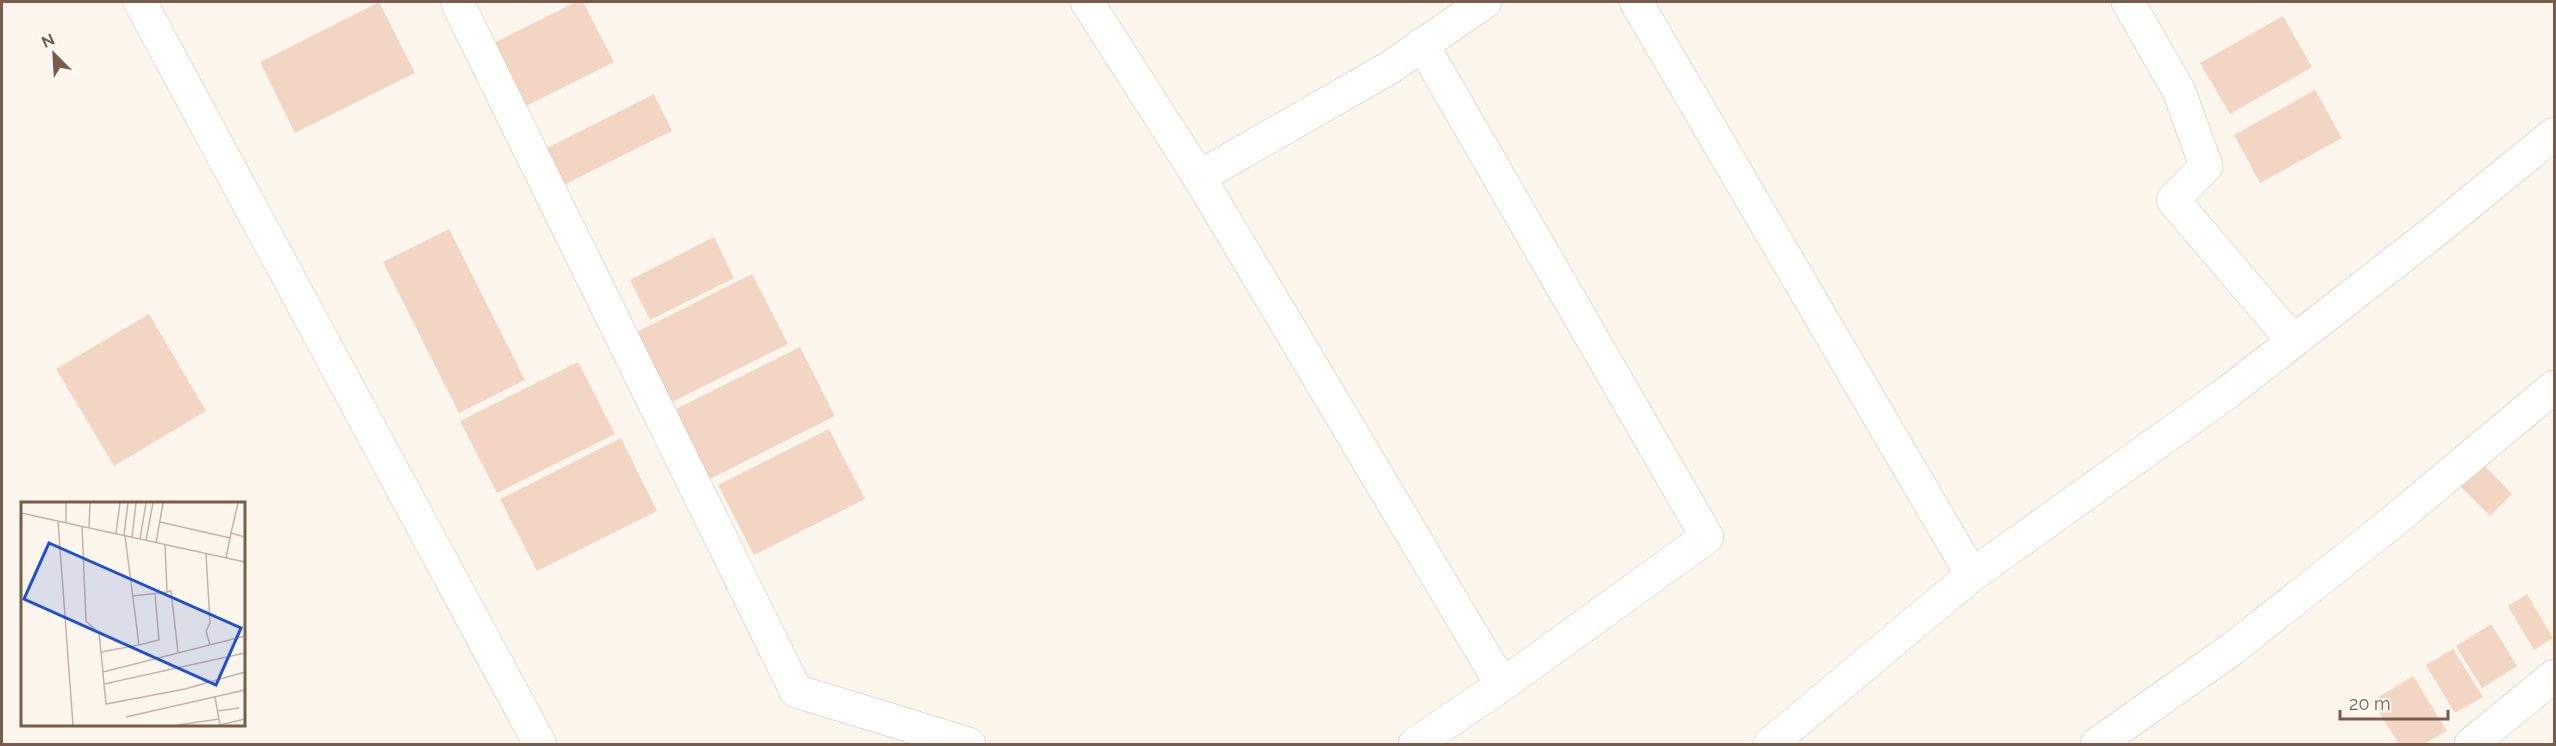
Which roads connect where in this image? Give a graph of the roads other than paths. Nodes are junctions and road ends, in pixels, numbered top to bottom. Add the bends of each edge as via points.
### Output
1 (140, 2) edge
2 (457, 2) edge
3 (1087, 2) edge
4 (1485, 2) edge
5 (1636, 2) edge
6 (2128, 2) edge
7 (1422, 44) junction
8 (2554, 134) edge
9 (1199, 177) junction
10 (2293, 341) junction
11 (2554, 387) edge
12 (1972, 575) junction
13 (2554, 676) edge
14 (1502, 685) junction
15 (540, 744) edge
16 (969, 744) edge
17 (1415, 744) edge
18 (1770, 744) edge
19 (2097, 744) edge
20 (2470, 744) edge

1 - 15 street
2 - 16 street via 796,691
3 - 9 street
4 - 7 street
5 - 12 street
6 - 10 street via 2180,91 2206,166 2173,200
7 - 9 street via 1389,68
7 - 14 street via 1707,537
8 - 10 street
9 - 14 street
10 - 12 street
11 - 19 street via 2232,649
12 - 18 street
13 - 20 street
14 - 17 street

